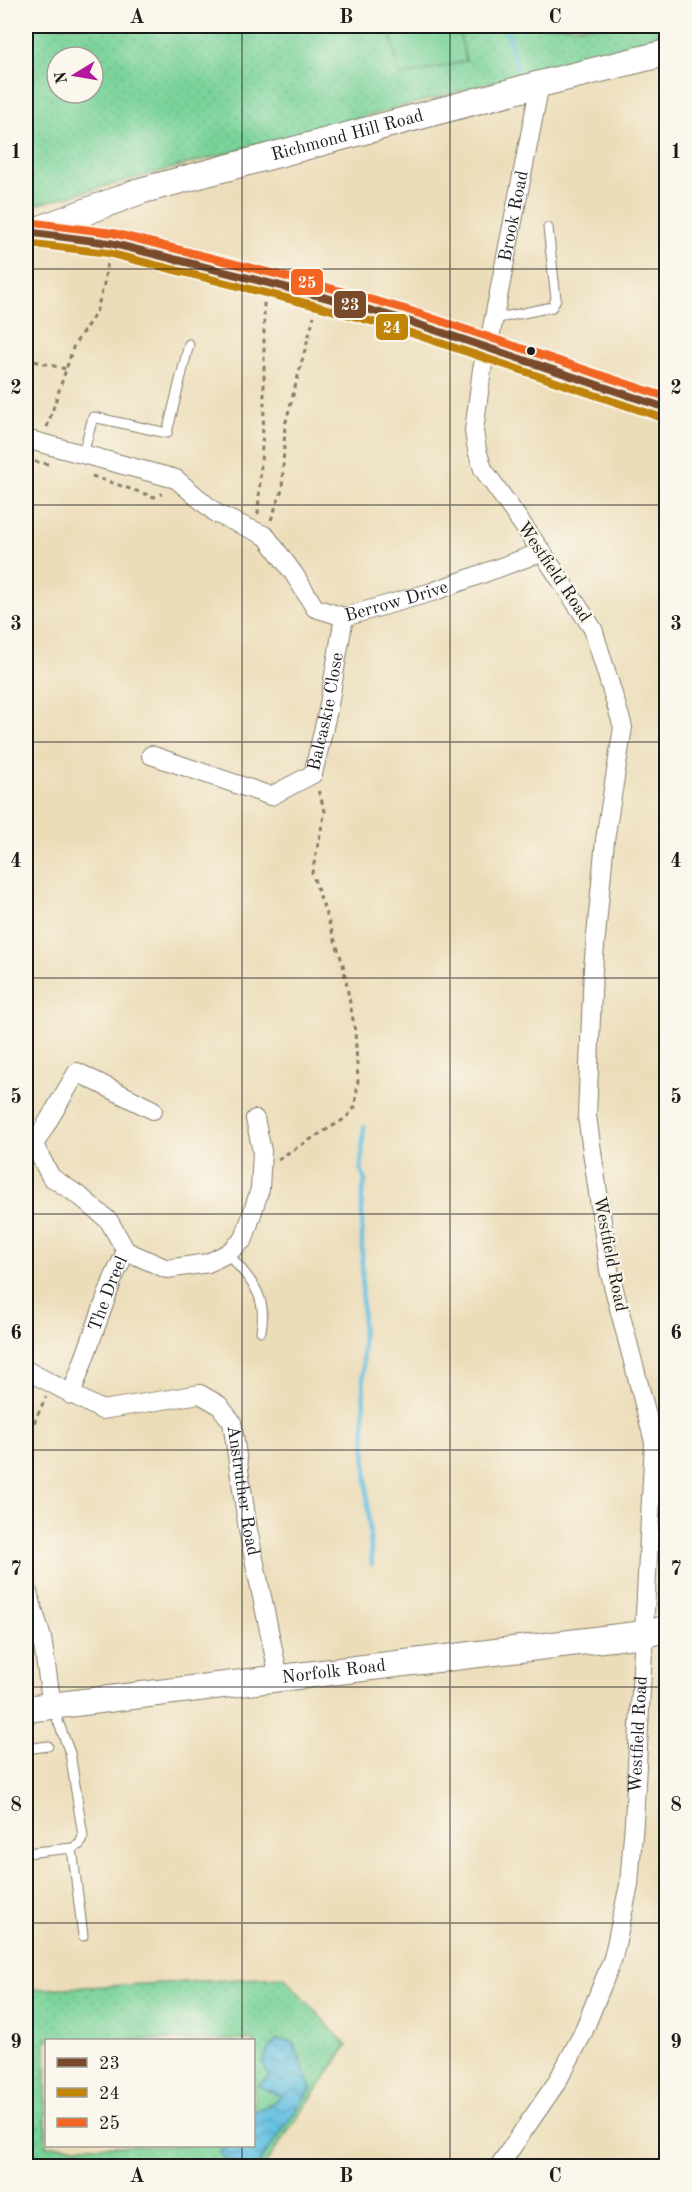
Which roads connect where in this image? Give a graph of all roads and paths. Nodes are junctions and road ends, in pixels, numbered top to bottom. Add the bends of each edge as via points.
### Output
1 (666, 53) edge
2 (540, 84) junction
3 (548, 228) dead end
4 (29, 232) edge
5 (110, 243) junction
6 (264, 282) junction
7 (320, 296) junction
8 (494, 319) junction
9 (189, 344) dead end
10 (488, 348) junction
11 (26, 359) edge
12 (66, 369) junction
13 (666, 408) edge
14 (33, 441) edge
15 (83, 454) junction
16 (258, 519) dead end
17 (266, 536) junction
18 (542, 552) junction
19 (344, 617) junction
20 (151, 755) dead end
21 (313, 774) junction
22 (153, 1110) dead end
23 (255, 1119) dead end
24 (261, 1168) junction
25 (126, 1251) junction
26 (228, 1254) junction
27 (261, 1331) dead end
28 (26, 1370) edge
29 (53, 1385) junction
30 (71, 1395) junction
31 (26, 1439) edge
32 (26, 1586) edge
33 (655, 1631) edge
34 (279, 1678) junction
35 (52, 1706) junction
36 (26, 1709) edge
37 (48, 1746) dead end
38 (26, 1749) edge
39 (72, 1848) junction
40 (26, 1853) edge
41 (83, 1936) dead end
42 (498, 2166) edge

1 - 2 main road, Richmond Hill Road
2 - 4 main road, Richmond Hill Road via 140,191
2 - 8 street, Brook Road
3 - 8 lane via 556,300 552,307
4 - 5 main road
5 - 6 main road
5 - 12 path via 96,314 74,345
6 - 7 main road
6 - 16 path via 264,411
7 - 10 main road
7 - 17 path via 285,425 282,490
8 - 10 street, Brook Road
9 - 15 lane via 167,433 93,417
10 - 13 main road
10 - 18 street, Westfield Road via 474,431 477,450 483,469
11 - 12 path
12 - 14 path
14 - 15 street, Berrow Drive
15 - 17 street, Berrow Drive via 176,479 217,514
17 - 19 street, Berrow Drive via 315,608
18 - 19 street, Berrow Drive via 432,592
18 - 33 street, Westfield Road via 593,629 622,727 605,840 593,968 587,1116 609,1270 654,1442
19 - 21 street, Balcaskie Close
20 - 21 street, Balcaskie Close via 271,796
21 - 24 path via 325,811 312,873 343,964 355,1031 356,1107 346,1118
22 - 25 street, The Dreel via 77,1072 34,1145 51,1177 109,1221
23 - 24 street
24 - 26 street via 260,1189 244,1239
25 - 26 street via 167,1269 208,1263
25 - 30 street, The Dreel
26 - 27 lane via 249,1275 258,1292
28 - 29 street, Anstruther Road
29 - 30 street, Anstruther Road
29 - 31 path
30 - 34 street, Anstruther Road via 102,1410 200,1394 219,1405 232,1422 248,1530
32 - 35 street via 42,1638
33 - 34 main road, Norfolk Road
33 - 42 street, Westfield Road via 629,1885 613,1958 582,2035 556,2082
34 - 35 main road, Norfolk Road
35 - 36 main road, Norfolk Road
35 - 39 lane via 70,1753 81,1824 80,1844
37 - 38 lane
39 - 40 lane
39 - 41 lane

